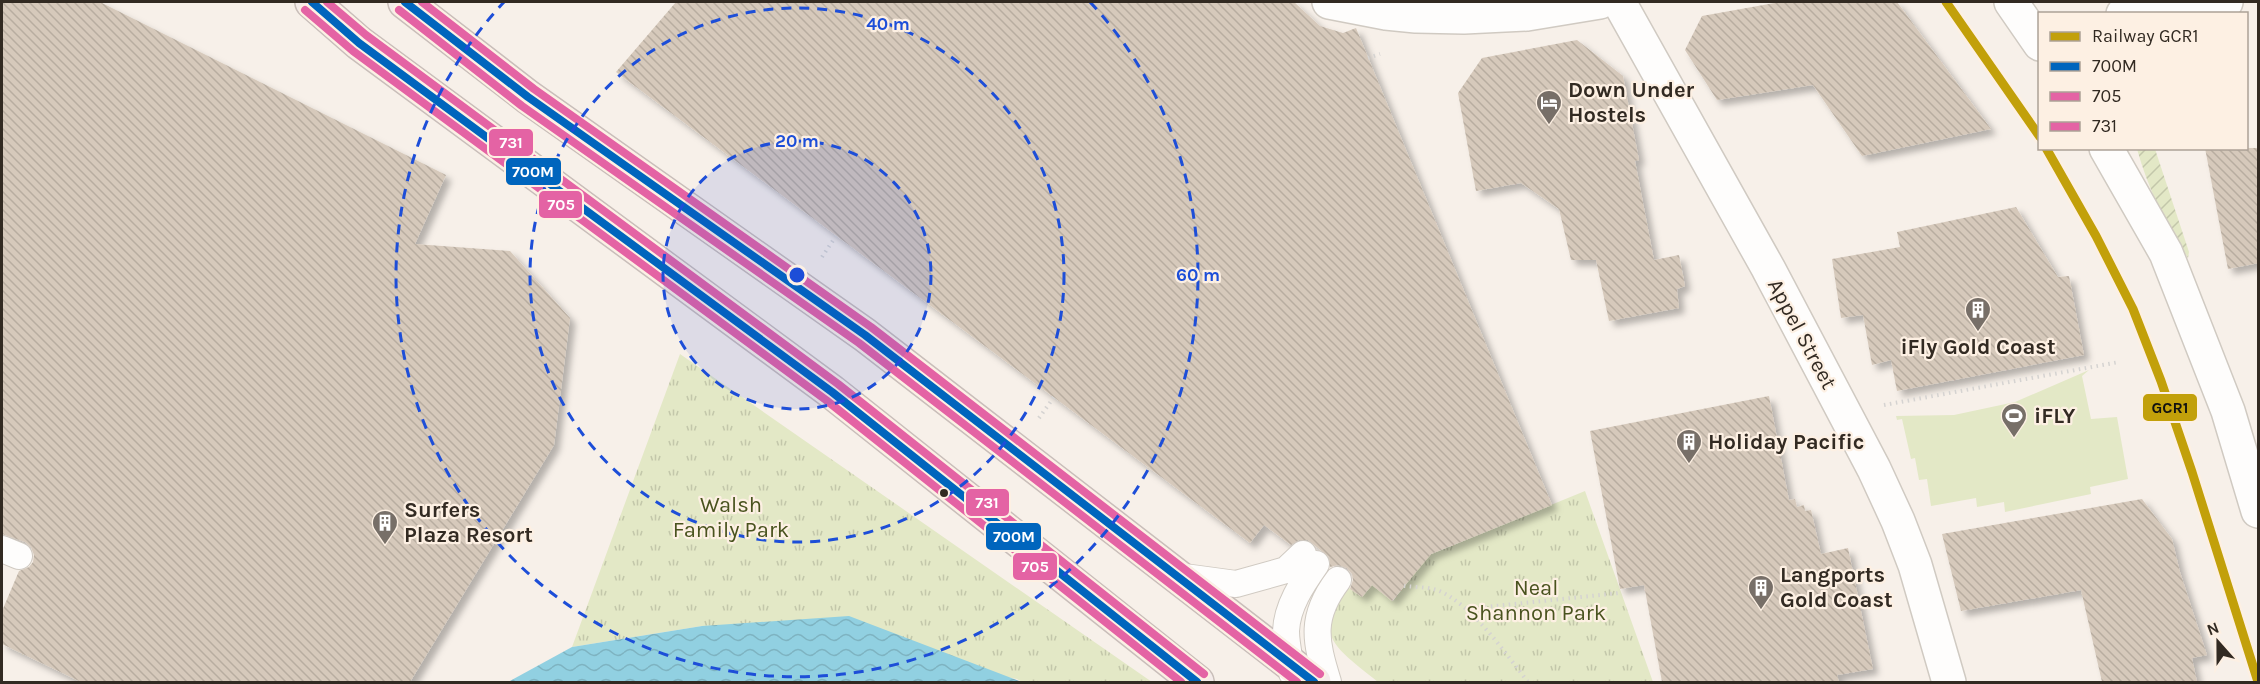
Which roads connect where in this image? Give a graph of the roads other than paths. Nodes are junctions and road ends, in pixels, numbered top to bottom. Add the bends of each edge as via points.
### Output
1 (312, 2) edge
2 (405, 2) edge
3 (1329, 2) edge
4 (1600, 2) edge
5 (1619, 2) edge
6 (2011, 2) edge
7 (2226, 2) edge
8 (2190, 11) edge
9 (2131, 12) edge
10 (2038, 38) edge
11 (2107, 150) edge
12 (2259, 511) edge
13 (1177, 576) junction
14 (1338, 580) dead end
15 (1299, 676) edge
16 (1197, 682) edge
17 (1328, 682) edge
18 (1949, 682) edge

1 - 16 highway via 359,43 832,392
2 - 13 highway via 528,97 865,335
3 - 4 street via 1386,13 1437,17 1527,14
5 - 18 street, Appel Street via 1768,268 1874,469 1915,565
6 - 10 street
7 - 8 street
8 - 9 street via 2150,7
11 - 12 street via 2166,253 2228,411
13 - 15 highway
13 - 15 lane via 1236,584 1310,559 1290,609 1286,632
14 - 17 lane via 1320,610 1317,633

